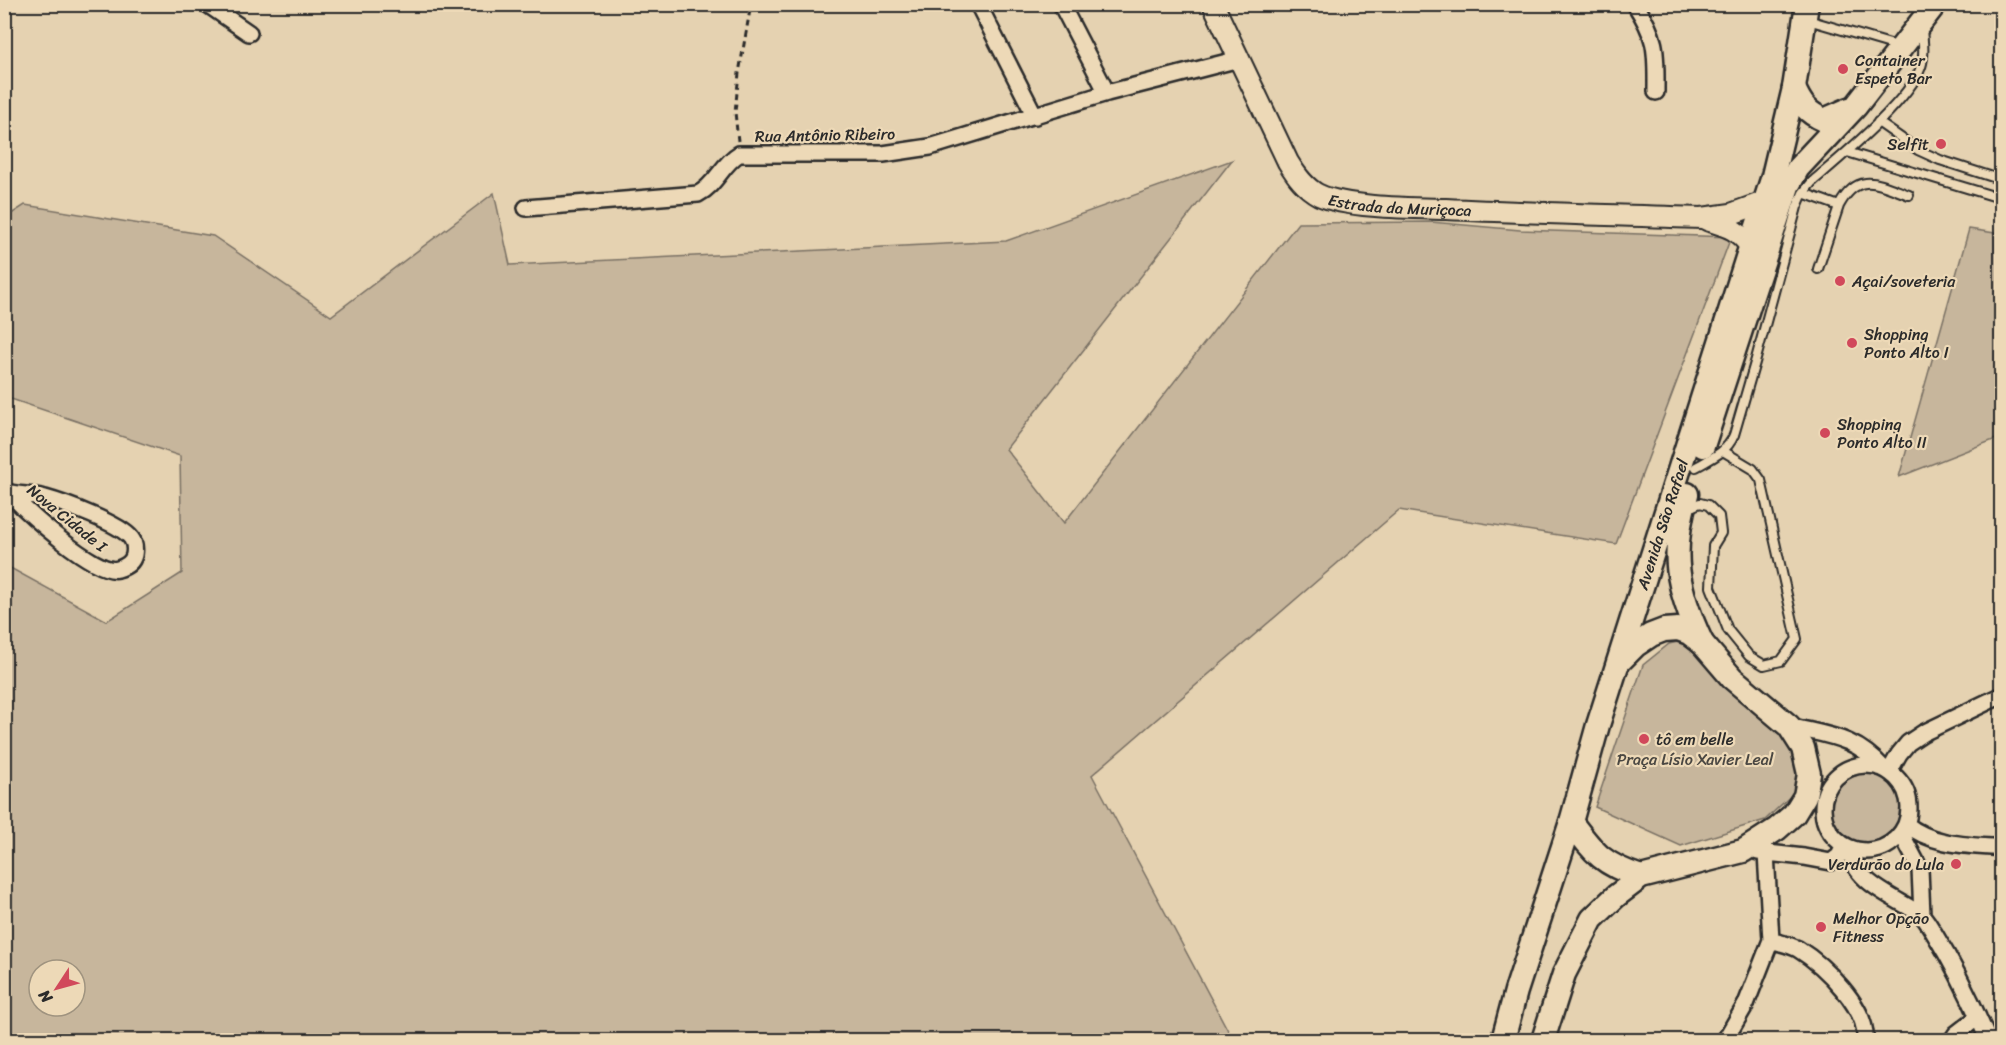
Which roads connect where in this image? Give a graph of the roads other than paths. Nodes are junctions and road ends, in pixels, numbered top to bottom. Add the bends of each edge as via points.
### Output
1 (207, 4) edge
2 (978, 4) edge
3 (1061, 4) edge
4 (1213, 4) edge
5 (1635, 4) edge
6 (1935, 4) edge
7 (1806, 12) edge
8 (1921, 23) junction
9 (249, 33) dead end
10 (1902, 47) junction
11 (1239, 59) junction
12 (1794, 88) junction
13 (1656, 92) dead end
14 (1107, 93) junction
15 (1856, 106) junction
16 (1035, 116) junction
17 (1878, 122) junction
18 (1847, 152) junction
19 (2001, 180) edge
20 (1803, 194) junction
21 (1909, 195) dead end
22 (2000, 198) edge
23 (1764, 202) junction
24 (1839, 206) junction
25 (526, 208) dead end
26 (1702, 218) junction
27 (1750, 246) junction
28 (1818, 269) dead end
29 (1724, 451) junction
30 (1696, 467) junction
31 (7, 492) edge
32 (1682, 511) junction
33 (1702, 643) junction
34 (1618, 663) junction
35 (2001, 695) edge
36 (1789, 726) junction
37 (1887, 770) junction
38 (1571, 822) junction
39 (1903, 829) junction
40 (1847, 846) junction
41 (2001, 848) edge
42 (1743, 851) junction
43 (1766, 853) junction
44 (1641, 876) junction
45 (1922, 915) junction
46 (1771, 940) junction
47 (1978, 1017) junction
48 (1503, 1041) edge
49 (1543, 1041) edge
50 (1725, 1041) edge
51 (1865, 1041) edge
52 (1952, 1041) edge
53 (1988, 1041) edge

1 - 9 street
2 - 16 street
3 - 14 street
4 - 11 street, Estrada da Muriçoca
5 - 13 street via 1654,41
6 - 8 main road, Avenida São Rafael
7 - 10 lane
7 - 12 main road, Avenida São Rafael
8 - 10 main road, Avenida São Rafael
8 - 17 lane via 1922,65 1916,78
10 - 15 main road, Avenida São Rafael
11 - 14 street, Rua Antônio Ribeiro
11 - 26 street, Estrada da Muriçoca via 1295,174 1319,195 1401,207
12 - 15 main road via 1810,114 1824,120
12 - 23 main road, Avenida São Rafael
14 - 16 street, Rua Antônio Ribeiro
15 - 30 main road, Avenida São Rafael via 1798,168 1788,186
16 - 25 street, Rua Antônio Ribeiro via 915,150 883,154 739,154 709,189 698,194
17 - 18 lane
17 - 19 lane via 1925,154
18 - 20 lane
18 - 22 lane
20 - 24 lane
20 - 29 lane via 1734,435
21 - 24 lane via 1864,182 1854,186
23 - 26 street, Estrada da Muriçoca via 1731,214
23 - 27 main road, Avenida São Rafael
24 - 28 lane
26 - 27 street, Estrada da Muriçoca via 1732,228
27 - 34 main road, Avenida São Rafael
29 - 30 lane
29 - 32 lane via 1753,469 1761,480 1797,639 1780,661 1764,666 1749,656 1728,630 1711,587 1713,546 1721,533 1719,516 1700,503
30 - 32 main road, Avenida São Rafael
31 - 31 street, Nova Cidade I via 96,565 113,571 124,568 133,558 135,546 131,537 118,527 46,498
32 - 33 main road, Avenida São Rafael via 1677,537 1679,576
33 - 34 main road via 1683,631 1664,630 1636,645
33 - 36 main road via 1732,678
34 - 38 main road, Avenida São Rafael
35 - 37 street via 1908,743
36 - 37 street via 1858,745
36 - 42 main road via 1803,748 1809,774 1805,796 1794,814
37 - 39 street via 1898,780 1908,801
37 - 40 street via 1861,765 1849,768 1831,783 1823,805 1826,822 1835,837
38 - 44 main road via 1604,860 1619,870
38 - 48 main road, Avenida São Rafael
39 - 40 street via 1891,843 1878,849 1864,851
39 - 41 street via 1938,841
39 - 45 street via 1920,869
40 - 43 street via 1831,862
40 - 45 street via 1858,872
42 - 43 street
42 - 44 main road
43 - 46 street
44 - 49 main road via 1592,919 1564,974
45 - 47 street via 1949,957
46 - 50 street via 1746,1004
46 - 51 street via 1796,948 1835,981 1859,1014
47 - 52 street
47 - 53 street

